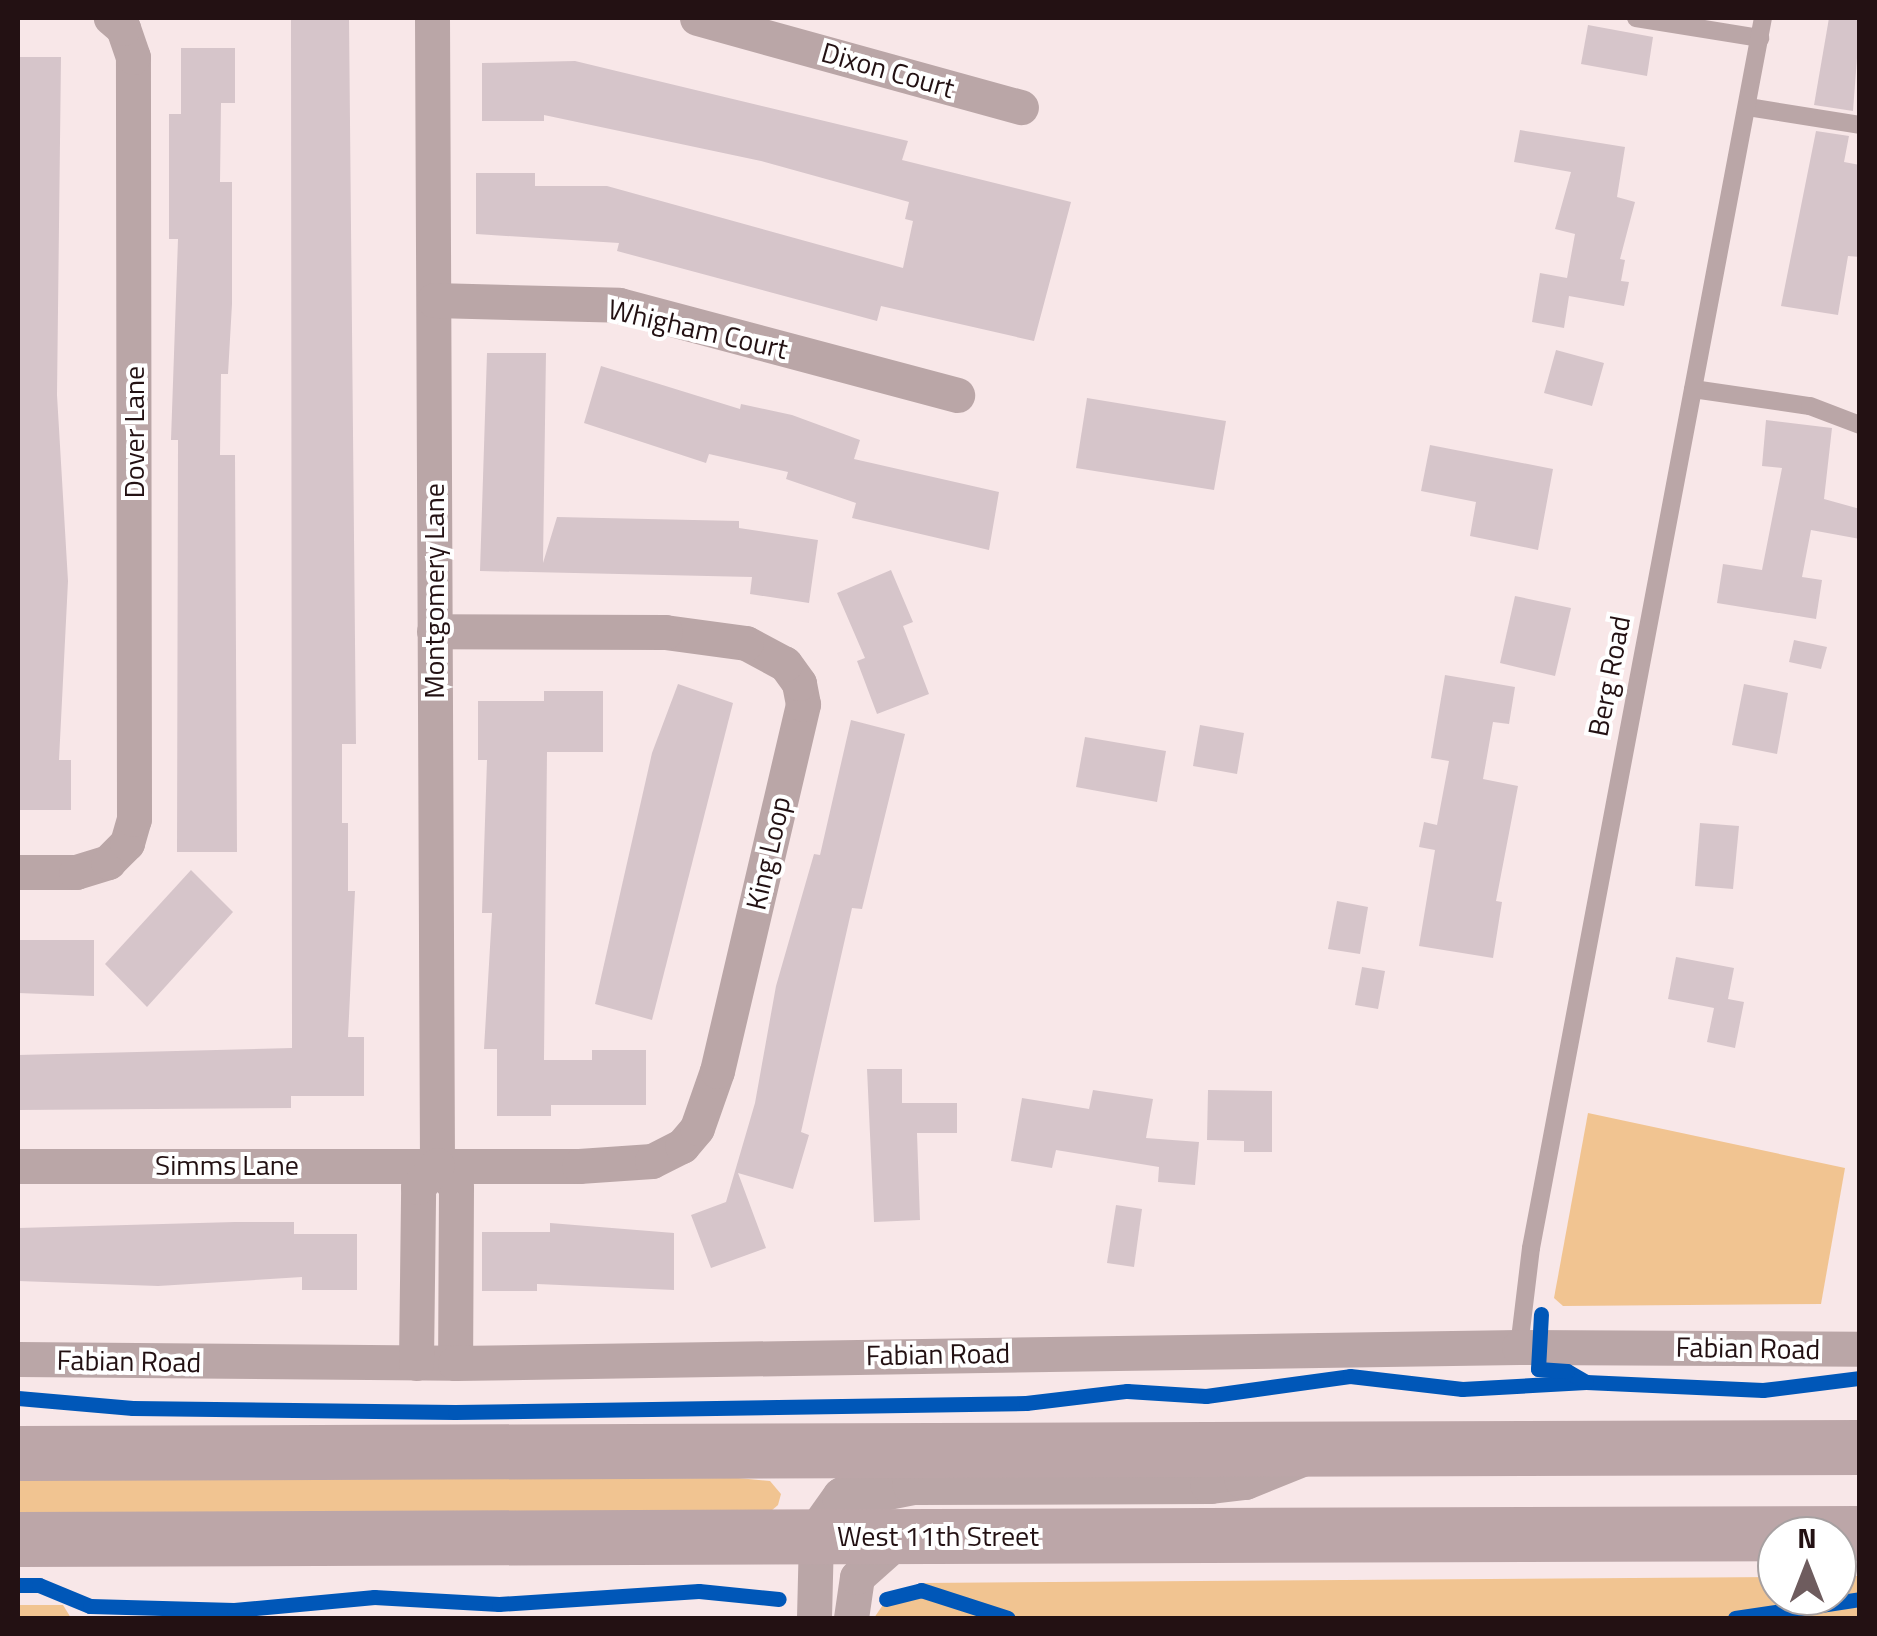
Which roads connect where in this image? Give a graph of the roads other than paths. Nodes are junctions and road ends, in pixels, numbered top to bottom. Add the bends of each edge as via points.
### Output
1 (111, 18) edge
2 (432, 18) edge
3 (697, 18) edge
4 (1636, 18) edge
5 (1763, 18) edge
6 (1760, 38) junction
7 (1020, 107) dead end
8 (1748, 107) junction
9 (1860, 125) edge
10 (434, 300) junction
11 (1693, 389) junction
12 (956, 395) dead end
13 (1860, 425) edge
14 (434, 631) junction
15 (18, 872) edge
16 (437, 1165) junction
17 (18, 1166) edge
18 (1519, 1347) junction
19 (1860, 1349) edge
20 (18, 1359) edge
21 (416, 1363) junction
22 (455, 1363) junction
23 (1860, 1446) edge
24 (1318, 1449) junction
25 (18, 1453) edge
26 (1860, 1533) edge
27 (816, 1536) junction
28 (904, 1536) junction
29 (18, 1539) edge
30 (814, 1618) edge
31 (851, 1618) edge

1 - 15 street, Dover Lane via 123,28 133,57 134,819 108,862 76,872
2 - 10 street, Montgomery Lane
3 - 7 street, Dixon Court
4 - 6 lane
5 - 6 lane, Berg Road
6 - 8 lane, Berg Road
8 - 9 lane
8 - 11 lane, Berg Road
10 - 12 street, Whigham Court via 618,305
10 - 14 street, Montgomery Lane
11 - 13 lane via 1810,406
11 - 18 lane, Berg Road via 1531,1248
14 - 16 street, Montgomery Lane
14 - 16 street, King Loop via 665,632 746,643 785,664 803,704 717,1071 697,1128 682,1146 652,1161
16 - 17 street, Simms Lane
16 - 21 street, Montgomery Lane via 418,1187
16 - 22 street, Montgomery Lane via 456,1187
18 - 19 street, Fabian Road
18 - 22 street, Fabian Road
20 - 21 street, Fabian Road
21 - 22 street, Fabian Road
23 - 24 main road
24 - 25 main road
24 - 27 street via 1245,1479 1211,1483 912,1484 842,1498
26 - 28 main road, West 11th Street
27 - 28 main road, West 11th Street
27 - 29 main road, West 11th Street
27 - 30 street
28 - 31 street via 857,1577

